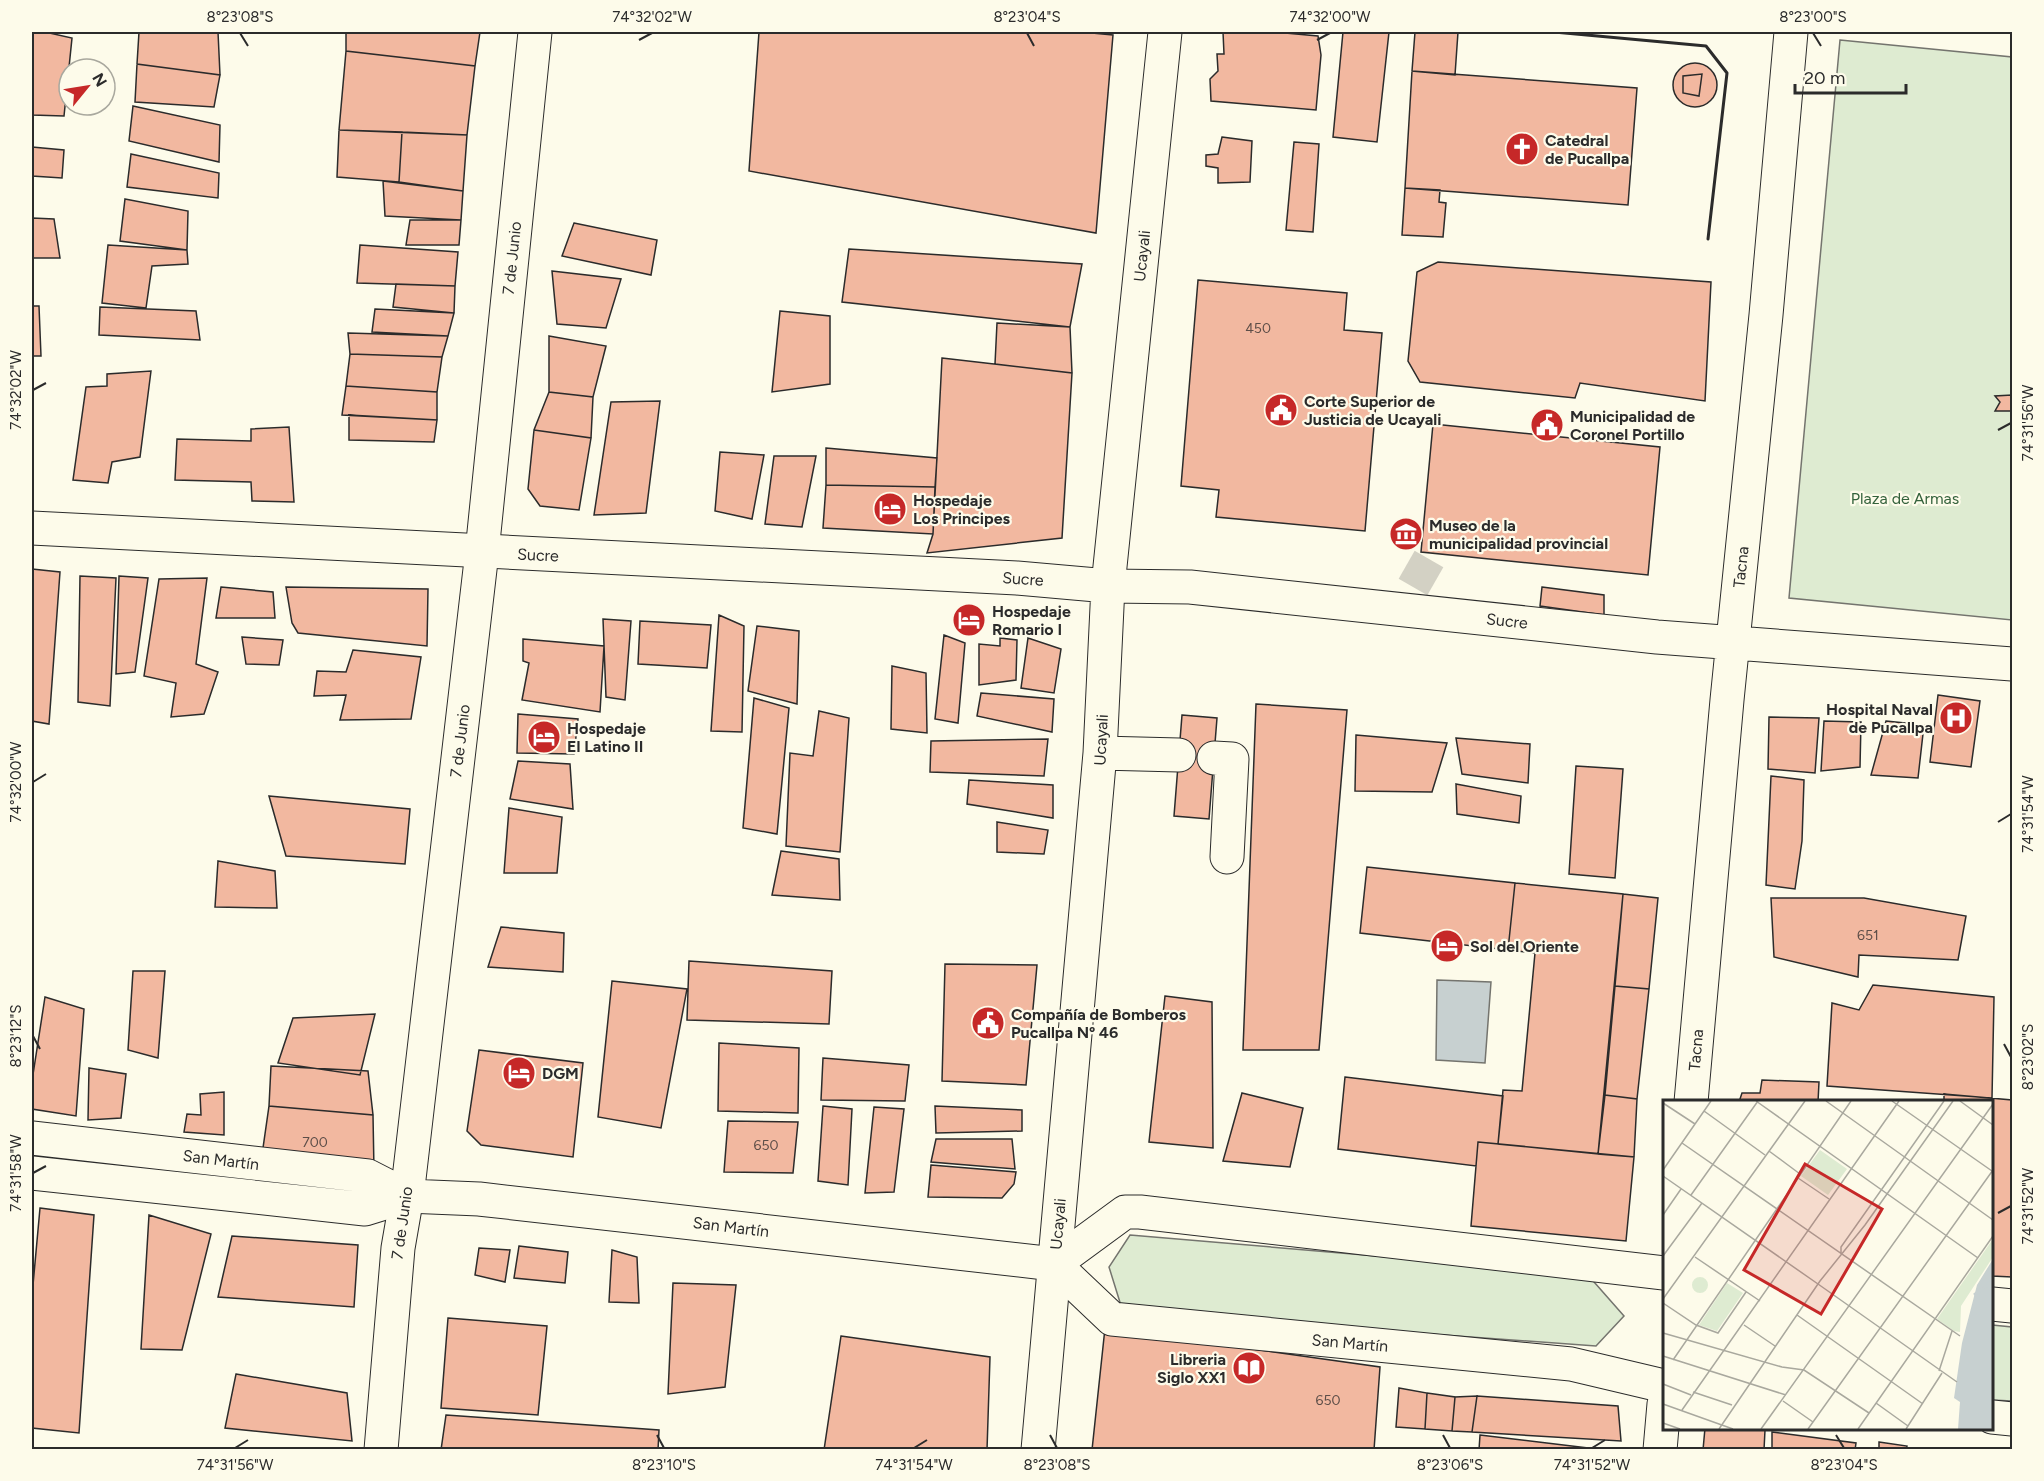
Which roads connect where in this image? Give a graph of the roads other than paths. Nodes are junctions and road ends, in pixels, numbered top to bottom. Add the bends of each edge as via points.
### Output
1 (535, 32) edge
2 (1165, 32) edge
3 (1791, 32) edge
4 (32, 528) edge
5 (482, 552) junction
6 (1108, 586) junction
7 (1734, 644) junction
8 (2013, 664) edge
9 (1100, 753) junction
10 (1179, 755) dead end
11 (1214, 758) dead end
12 (1227, 856) dead end
13 (1691, 1100) edge
14 (32, 1138) edge
15 (32, 1173) edge
16 (407, 1196) junction
17 (1054, 1264) junction
18 (1663, 1273) edge
19 (1993, 1304) edge
20 (2013, 1306) edge
21 (1663, 1386) edge
22 (1993, 1417) edge
23 (2013, 1419) edge
24 (1663, 1422) edge
25 (381, 1449) edge
26 (1038, 1449) edge
27 (1660, 1449) edge

1 - 5 street, 7 de Junio
2 - 6 street, Ucayali
3 - 7 street, Tacna
4 - 5 street, Sucre
5 - 6 street, Sucre
5 - 16 street, 7 de Junio
6 - 7 street, Sucre via 1407,598
6 - 9 street, Ucayali
7 - 8 street, Sucre
7 - 13 street, Tacna
9 - 10 street
9 - 17 street, Ucayali
11 - 12 street via 1233,759
14 - 16 street, San Martín via 368,1176
15 - 16 street, San Martín via 365,1209
16 - 17 street, San Martín via 479,1199
16 - 25 street, 7 de Junio via 398,1248
17 - 18 street via 1125,1212 1140,1212
17 - 21 street, San Martín via 1112,1319 1571,1364
17 - 26 street, Ucayali
19 - 20 street
22 - 23 street
24 - 27 street

